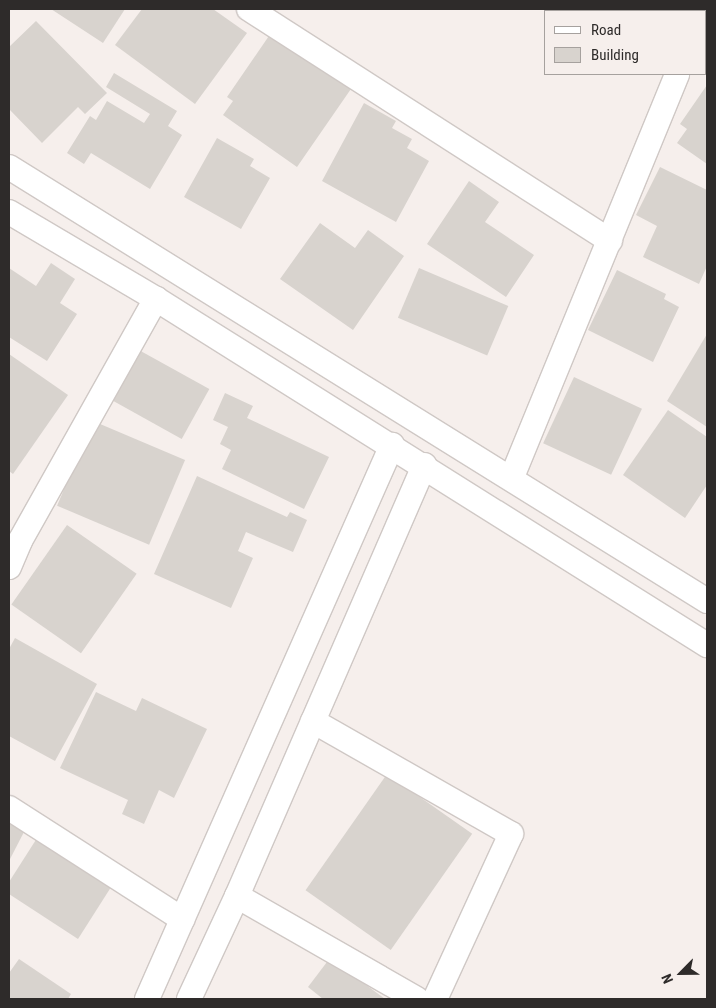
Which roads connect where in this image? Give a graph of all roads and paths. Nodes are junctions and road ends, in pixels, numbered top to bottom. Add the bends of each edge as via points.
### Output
1 (248, 9) edge
2 (677, 75) edge
3 (9, 166) edge
4 (9, 212) edge
5 (610, 241) junction
6 (156, 299) junction
7 (392, 445) junction
8 (424, 465) junction
9 (512, 477) junction
10 (14, 538) edge
11 (9, 567) edge
12 (707, 601) edge
13 (707, 645) edge
14 (313, 721) junction
15 (9, 808) edge
16 (238, 896) junction
17 (182, 919) junction
18 (147, 999) edge
19 (189, 999) edge
20 (417, 999) edge
21 (435, 999) edge

1 - 5 street
2 - 5 street
3 - 9 street
4 - 6 street
5 - 9 street
6 - 7 street
6 - 10 street
7 - 8 street
7 - 17 street
8 - 13 street
8 - 14 street
9 - 12 street
10 - 11 street
14 - 16 street
14 - 21 street via 511,834
15 - 17 street
16 - 19 street
16 - 20 street
17 - 18 street

